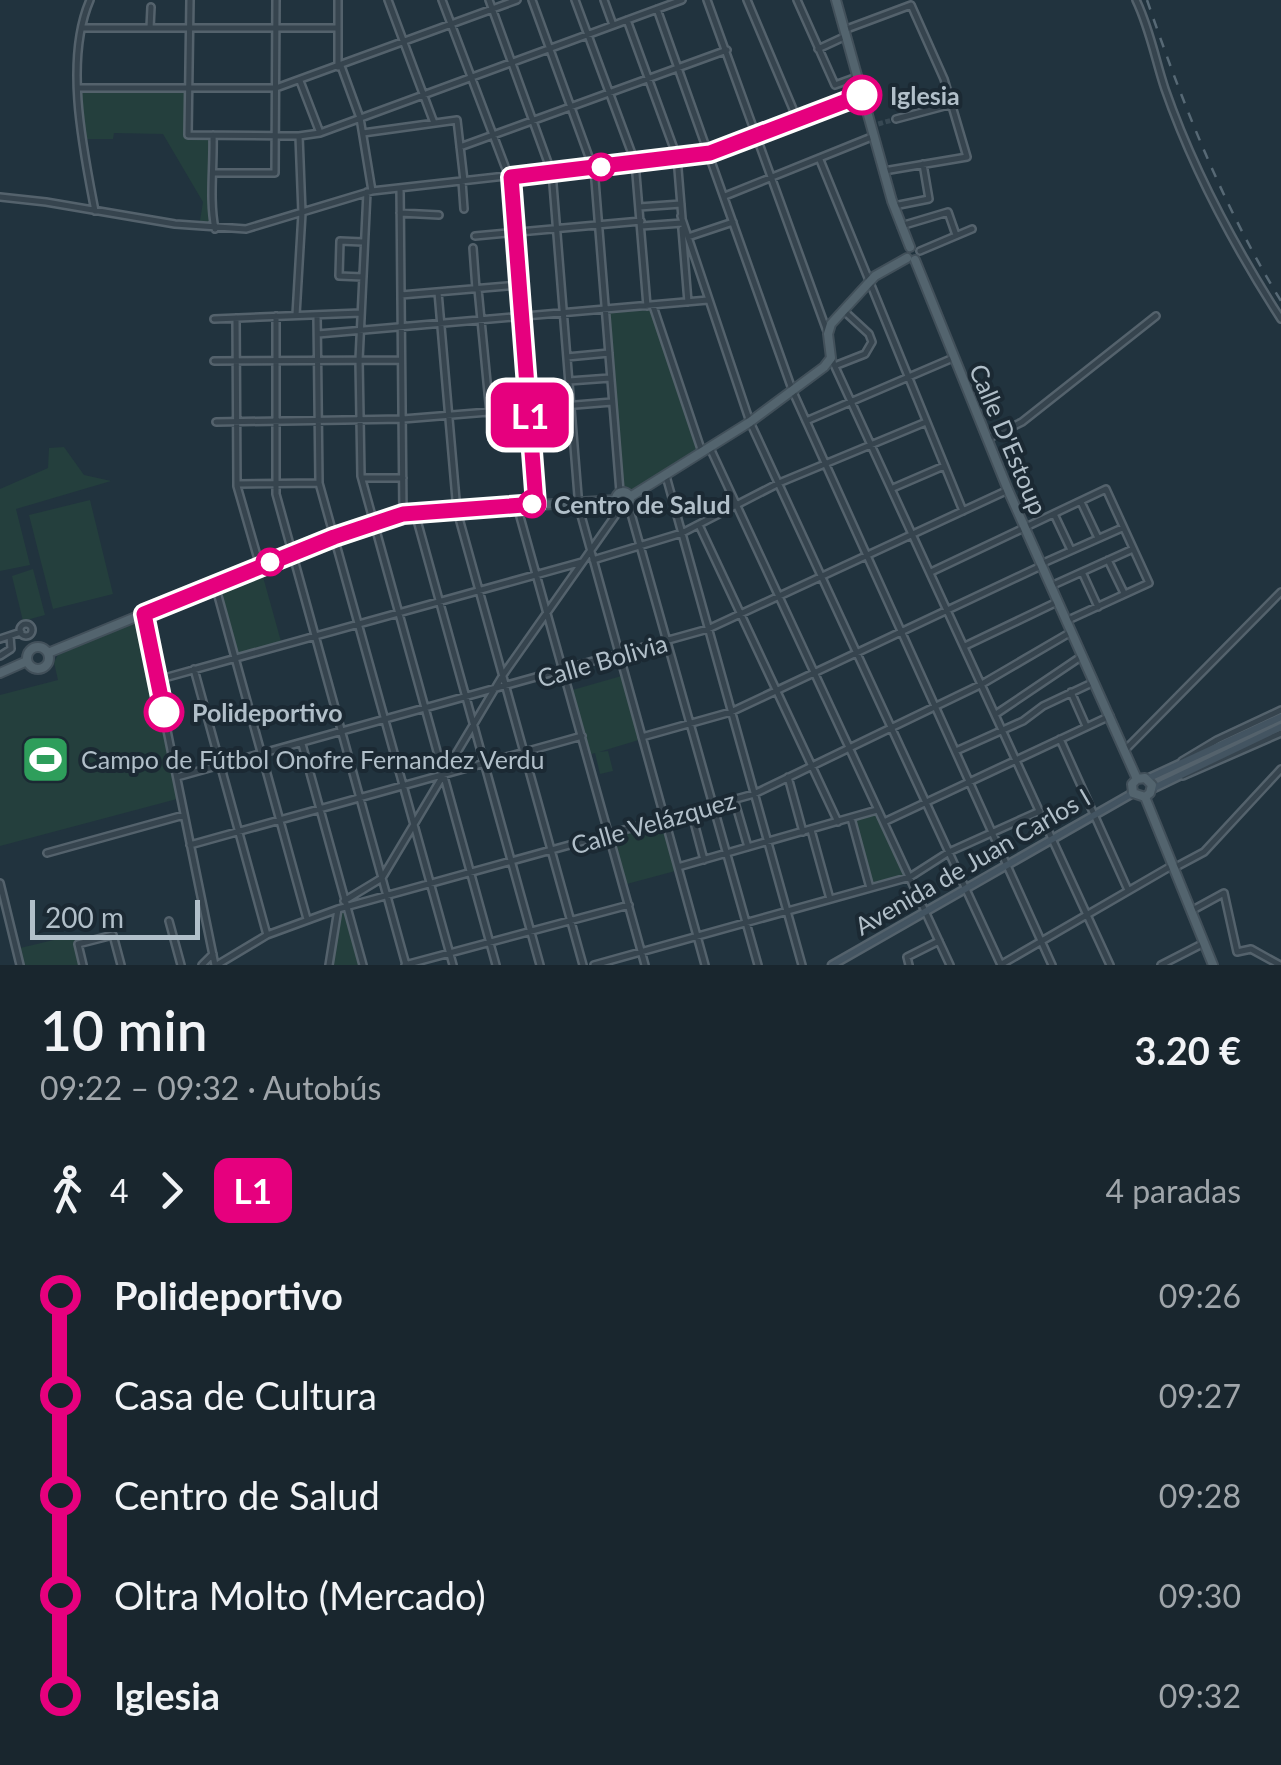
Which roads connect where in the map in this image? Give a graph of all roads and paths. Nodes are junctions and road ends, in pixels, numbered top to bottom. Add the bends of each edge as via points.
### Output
1 (90, 0) edge
2 (190, 0) edge
3 (276, 0) edge
4 (338, 0) edge
5 (388, 0) edge
6 (442, 0) edge
7 (489, 0) edge
8 (516, 0) edge
9 (532, 0) edge
10 (575, 0) edge
11 (604, 0) edge
12 (656, 0) edge
13 (682, 0) edge
14 (707, 0) edge
15 (747, 0) edge
16 (797, 0) edge
17 (836, 0) edge
18 (1136, 0) edge
19 (150, 7) dead end
20 (492, 9) junction
21 (658, 9) junction
22 (627, 20) junction
23 (450, 24) junction
24 (612, 25) junction
25 (82, 28) junction
26 (150, 28) junction
27 (190, 28) junction
28 (276, 28) junction
29 (338, 28) junction
30 (845, 33) junction
31 (587, 34) junction
32 (403, 41) junction
33 (549, 48) junction
34 (818, 49) junction
35 (726, 50) junction
36 (511, 62) junction
37 (339, 66) junction
38 (678, 67) junction
39 (470, 76) junction
40 (857, 77) junction
41 (648, 78) junction
42 (300, 81) junction
43 (79, 88) junction
44 (189, 88) junction
45 (276, 88) junction
46 (423, 93) junction
47 (610, 93) junction
48 (862, 95) junction
49 (952, 104) junction
50 (570, 107) junction
51 (360, 118) junction
52 (896, 119) tunnel mouth
53 (532, 121) junction
54 (798, 121) junction
55 (434, 123) junction
56 (320, 133) junction
57 (363, 133) junction
58 (492, 135) junction
59 (213, 136) junction
60 (276, 136) junction
61 (298, 136) junction
62 (874, 136) junction
63 (757, 137) junction
64 (460, 147) junction
65 (710, 153) junction
66 (677, 158) junction
67 (820, 160) junction
68 (635, 162) junction
69 (923, 164) junction
70 (594, 168) junction
71 (884, 171) junction
72 (214, 173) junction
73 (552, 173) junction
74 (510, 177) junction
75 (772, 180) junction
76 (463, 181) junction
77 (400, 188) junction
78 (369, 192) junction
79 (725, 196) junction
80 (0, 197) edge
81 (680, 204) junction
82 (894, 206) junction
83 (639, 207) junction
84 (464, 209) dead end
85 (94, 211) junction
86 (302, 213) junction
87 (400, 213) junction
88 (439, 215) dead end
89 (682, 220) junction
90 (734, 222) junction
91 (641, 224) junction
92 (599, 225) junction
93 (901, 226) junction
94 (972, 228) dead end
95 (558, 229) junction
96 (214, 230) junction
97 (516, 232) junction
98 (474, 236) dead end
99 (688, 236) junction
100 (956, 236) junction
101 (364, 242) junction
102 (473, 248) dead end
103 (914, 256) junction
104 (362, 278) junction
105 (868, 283) junction
106 (520, 285) junction
107 (477, 289) junction
108 (438, 292) junction
109 (400, 295) junction
110 (708, 300) junction
111 (688, 302) junction
112 (650, 306) junction
113 (606, 310) junction
114 (843, 310) junction
115 (361, 313) junction
116 (564, 313) junction
117 (317, 315) junction
118 (276, 316) junction
119 (296, 316) junction
120 (522, 316) junction
121 (1156, 316) dead end
122 (236, 318) junction
123 (214, 319) dead end
124 (1281, 319) edge
125 (481, 320) junction
126 (440, 324) junction
127 (401, 328) junction
128 (360, 331) junction
129 (318, 334) junction
130 (828, 334) junction
131 (609, 353) junction
132 (568, 357) junction
133 (953, 358) junction
134 (318, 360) junction
135 (359, 360) junction
136 (402, 360) junction
137 (276, 361) junction
138 (214, 362) dead end
139 (236, 362) junction
140 (834, 362) junction
141 (610, 378) junction
142 (907, 378) junction
143 (570, 381) junction
144 (793, 392) junction
145 (853, 400) junction
146 (612, 402) junction
147 (572, 406) junction
148 (529, 410) junction
149 (490, 413) junction
150 (448, 416) junction
151 (403, 419) junction
152 (318, 420) junction
153 (276, 421) junction
154 (360, 421) junction
155 (806, 421) junction
156 (216, 422) dead end
157 (237, 422) junction
158 (750, 422) junction
159 (926, 422) junction
160 (988, 440) junction
161 (873, 444) junction
162 (706, 450) junction
163 (825, 464) junction
164 (944, 466) junction
165 (666, 475) junction
166 (362, 478) junction
167 (403, 478) junction
168 (276, 483) junction
169 (319, 483) junction
170 (778, 483) junction
171 (237, 484) junction
172 (893, 488) junction
173 (1008, 490) junction
174 (579, 500) junction
175 (623, 500) junction
176 (1081, 502) junction
177 (536, 504) junction
178 (736, 504) junction
179 (516, 506) junction
180 (457, 510) junction
181 (962, 511) junction
182 (415, 513) junction
183 (403, 514) junction
184 (1054, 514) junction
185 (374, 524) junction
186 (699, 525) junction
187 (1025, 528) junction
188 (1122, 528) junction
189 (682, 534) junction
190 (914, 534) junction
191 (334, 537) junction
192 (1098, 538) junction
193 (642, 546) junction
194 (1132, 549) junction
195 (1071, 550) junction
196 (590, 551) junction
197 (292, 554) junction
198 (866, 556) junction
199 (593, 560) junction
200 (1108, 560) junction
201 (582, 562) junction
202 (1041, 565) junction
203 (260, 566) junction
204 (931, 572) junction
205 (1082, 572) junction
206 (536, 575) junction
207 (820, 577) junction
208 (214, 584) junction
209 (1050, 586) junction
210 (479, 590) junction
211 (1281, 592) edge
212 (1124, 594) junction
213 (778, 596) junction
214 (1057, 601) junction
215 (439, 602) junction
216 (1098, 606) junction
217 (948, 610) junction
218 (546, 611) junction
219 (144, 614) junction
220 (399, 614) junction
221 (740, 615) junction
222 (1066, 621) junction
223 (359, 624) junction
224 (708, 630) junction
225 (902, 632) junction
226 (1071, 632) junction
227 (10, 636) junction
228 (316, 636) junction
229 (0, 640) edge
230 (668, 641) junction
231 (965, 646) junction
232 (34, 648) junction
233 (48, 653) junction
234 (856, 654) junction
235 (620, 655) junction
236 (0, 656) edge
237 (1082, 656) junction
238 (234, 658) junction
239 (27, 661) junction
240 (194, 669) junction
241 (563, 670) junction
242 (0, 673) edge
243 (814, 674) junction
244 (503, 675) junction
245 (157, 680) junction
246 (1094, 682) junction
247 (982, 684) junction
248 (506, 687) junction
249 (493, 691) junction
250 (776, 691) junction
251 (1071, 692) junction
252 (466, 698) junction
253 (935, 706) junction
254 (425, 709) junction
255 (731, 712) junction
256 (996, 714) junction
257 (1281, 714) edge
258 (1110, 716) junction
259 (385, 720) junction
260 (691, 724) junction
261 (473, 727) junction
262 (1086, 727) junction
263 (892, 728) junction
264 (1002, 729) junction
265 (1281, 730) edge
266 (341, 733) junction
267 (582, 736) junction
268 (642, 737) junction
269 (1060, 739) junction
270 (302, 744) junction
271 (849, 747) junction
272 (1125, 750) junction
273 (524, 752) junction
274 (956, 752) junction
275 (261, 755) junction
276 (1016, 760) junction
277 (484, 764) junction
278 (220, 766) junction
279 (812, 766) junction
280 (1281, 769) edge
281 (1174, 772) junction
282 (443, 775) junction
283 (788, 777) junction
284 (177, 778) junction
285 (1142, 779) junction
286 (969, 781) junction
287 (403, 786) junction
288 (1133, 793) junction
289 (754, 794) junction
290 (1148, 794) junction
291 (360, 798) junction
292 (734, 799) junction
293 (926, 802) junction
294 (713, 805) junction
295 (320, 809) junction
296 (878, 810) junction
297 (691, 811) junction
298 (1040, 811) junction
299 (184, 814) junction
300 (1094, 815) junction
301 (664, 818) junction
302 (851, 818) junction
303 (280, 820) junction
304 (838, 822) junction
305 (884, 822) junction
306 (414, 825) junction
307 (811, 830) junction
308 (239, 832) junction
309 (803, 832) junction
310 (992, 832) junction
311 (609, 834) junction
312 (1052, 838) junction
313 (768, 842) junction
314 (190, 845) junction
315 (748, 847) junction
316 (552, 850) junction
317 (949, 852) junction
318 (47, 853) dead end
319 (727, 853) junction
320 (704, 860) junction
321 (512, 861) junction
322 (1007, 865) junction
323 (1173, 867) junction
324 (678, 868) junction
325 (470, 873) junction
326 (910, 877) junction
327 (382, 878) junction
328 (0, 883) edge
329 (431, 884) junction
330 (870, 888) junction
331 (966, 888) junction
332 (1128, 890) junction
333 (386, 895) junction
334 (830, 899) junction
335 (345, 904) junction
336 (628, 905) junction
337 (338, 908) junction
338 (786, 911) junction
339 (925, 911) junction
340 (1191, 911) junction
341 (1087, 914) junction
342 (307, 919) junction
343 (571, 920) junction
344 (169, 921) dead end
345 (746, 923) junction
346 (531, 930) junction
347 (267, 935) junction
348 (698, 937) junction
349 (939, 941) junction
350 (1041, 941) junction
351 (490, 942) junction
352 (1204, 944) junction
353 (641, 952) junction
354 (450, 953) junction
355 (213, 954) junction
356 (1178, 955) junction
357 (20, 965) edge
358 (83, 965) edge
359 (120, 965) edge
360 (181, 965) edge
361 (202, 965) edge
362 (216, 965) edge
363 (329, 965) edge
364 (362, 965) edge
365 (406, 965) edge
366 (453, 965) edge
367 (496, 965) edge
368 (540, 965) edge
369 (583, 965) edge
370 (594, 965) edge
371 (645, 965) edge
372 (705, 965) edge
373 (758, 965) edge
374 (802, 965) edge
375 (832, 965) edge
376 (909, 965) edge
377 (950, 965) edge
378 (1001, 965) edge
379 (1052, 965) edge
380 (1110, 965) edge
381 (1161, 965) edge
382 (1183, 965) edge
383 (1214, 965) edge
384 (1280, 965) edge

1 - 25 street
2 - 27 street
3 - 28 street
4 - 29 street
5 - 32 street
6 - 23 street
7 - 20 street
8 - 20 street
9 - 33 street
10 - 31 street
11 - 24 street
12 - 21 street
13 - 21 street
14 - 35 street
15 - 54 street
16 - 34 street
17 - 30 main road
18 - 124 street via 1203,184
19 - 26 street
20 - 23 street
20 - 36 street
21 - 22 street
21 - 38 street
22 - 24 street
22 - 41 street
23 - 32 street
23 - 39 street
24 - 31 street
25 - 26 street
25 - 43 street
26 - 27 street
27 - 28 street
27 - 44 street
28 - 29 street
28 - 45 street
29 - 37 street
30 - 34 street
30 - 40 main road
30 - 49 street via 910,4
31 - 33 street
31 - 47 street
32 - 37 street
32 - 46 street
33 - 36 street
33 - 50 street
34 - 40 street via 835,85
35 - 38 street
35 - 63 street
36 - 39 street
36 - 53 street
37 - 42 street
37 - 51 street
38 - 41 street
38 - 65 street
39 - 46 street
39 - 58 street
40 - 48 main road
41 - 47 street
41 - 66 street
42 - 45 street
42 - 56 street
43 - 44 street
43 - 85 street
44 - 45 street
44 - 59 street via 188,135
45 - 60 street
46 - 51 street
46 - 55 street
47 - 50 street
47 - 68 street
48 - 54 street
48 - 62 main road
49 - 52 street
49 - 69 street via 968,157
50 - 53 street
50 - 70 street
51 - 56 street
51 - 57 street
53 - 58 street
53 - 73 street
54 - 63 street
55 - 57 street
55 - 64 street via 457,120
56 - 61 street
57 - 78 street
58 - 64 street
58 - 74 street
59 - 60 street
59 - 72 street
60 - 61 street
60 - 72 street via 276,173
61 - 86 street
62 - 67 street
62 - 71 main road
63 - 65 street
63 - 75 street
64 - 76 street
65 - 66 street
65 - 79 street
66 - 68 street
66 - 81 street
67 - 75 street
67 - 105 street
68 - 70 street
68 - 83 street
69 - 71 street
69 - 82 street via 929,199
70 - 73 street
70 - 92 street
71 - 82 main road
72 - 96 street
73 - 74 street
73 - 95 street
74 - 76 street
74 - 97 street
75 - 79 street
75 - 130 street
76 - 77 street
76 - 84 street
77 - 78 street
77 - 87 street
78 - 86 street
78 - 101 street
79 - 90 street
80 - 85 street
81 - 83 street
81 - 89 street
82 - 93 main road
83 - 91 street
85 - 96 street
86 - 96 street via 246,230
86 - 119 street
87 - 88 street
87 - 109 street
89 - 91 street
89 - 99 street
89 - 111 street
90 - 99 street
90 - 144 street
91 - 92 street
91 - 112 street
92 - 95 street
92 - 113 street
93 - 100 street via 948,212
93 - 103 main road via 910,246 906,252
94 - 100 street
95 - 97 street
95 - 116 street
97 - 98 street
97 - 106 street
99 - 110 street
100 - 103 street
101 - 104 street
101 - 104 street via 340,241 338,276
102 - 107 street
103 - 105 main road
103 - 133 main road, Calle D'Estoup
104 - 115 street
105 - 114 main road
105 - 142 street
106 - 107 street
106 - 120 street
107 - 108 street
107 - 125 street
108 - 109 street
108 - 126 street
109 - 127 street
110 - 111 street
110 - 158 street
111 - 112 street
112 - 113 street
112 - 162 street
113 - 116 street
113 - 131 street
114 - 130 main road
114 - 140 street via 872,342 865,354
115 - 117 street
115 - 128 street
116 - 120 street
116 - 132 street
117 - 119 street
117 - 129 street
118 - 119 street
118 - 122 street
118 - 137 street
120 - 125 street
120 - 148 street
121 - 160 street via 1022,422
122 - 123 street
122 - 139 street
125 - 126 street
125 - 149 street
126 - 127 street
126 - 150 street
127 - 128 street
127 - 136 street
128 - 129 street
128 - 135 street
129 - 134 street
130 - 140 main road
131 - 132 street
131 - 141 street
132 - 143 street
133 - 142 street
133 - 160 main road, Calle D'Estoup
134 - 135 street
134 - 137 street
134 - 152 street
135 - 136 street
135 - 154 street
136 - 151 street
137 - 139 street
137 - 153 street
138 - 139 street
139 - 157 street
140 - 144 main road
140 - 145 street
141 - 143 street
141 - 146 street
142 - 145 street
142 - 159 street
143 - 147 street
144 - 155 street
144 - 158 main road
145 - 155 street
145 - 161 street
146 - 147 street
146 - 175 street
147 - 148 street
147 - 174 street
148 - 149 street
148 - 177 street
149 - 150 street
150 - 151 street
150 - 180 street
151 - 154 street
151 - 167 street
152 - 153 street
152 - 154 street
152 - 169 street
153 - 157 street
153 - 168 street
154 - 166 street
155 - 163 street
156 - 157 street
157 - 171 street
158 - 162 main road
158 - 170 street
159 - 161 street
159 - 164 street
160 - 173 main road, Calle D'Estoup
161 - 163 street
161 - 172 street
162 - 165 main road
162 - 178 street
163 - 170 street
163 - 198 street
164 - 172 street
164 - 181 street
165 - 175 main road
165 - 189 street
166 - 167 street
166 - 185 street
167 - 183 street
168 - 169 street
168 - 171 street
168 - 197 street
169 - 191 street
170 - 178 street
170 - 207 street
171 - 203 street
172 - 190 street
173 - 181 street, Calle Bolivia
173 - 187 main road, Calle D'Estoup
174 - 175 main road
174 - 177 main road
174 - 196 street
175 - 193 street
175 - 196 street
176 - 184 street
176 - 188 street via 1106,489
176 - 192 street
177 - 179 main road
178 - 186 street
178 - 213 street
179 - 180 main road
179 - 206 street
180 - 182 main road
180 - 210 street
181 - 190 street, Calle Bolivia
182 - 183 main road
182 - 215 street
183 - 185 main road
184 - 187 street
184 - 195 street
185 - 191 main road
185 - 220 street
186 - 189 street
186 - 221 street
187 - 202 main road, Calle D'Estoup
187 - 204 street
188 - 192 street
188 - 194 street
189 - 193 street
189 - 224 street
190 - 198 street, Calle Bolivia
190 - 204 street
191 - 197 main road
191 - 223 street
192 - 195 street
193 - 199 street
193 - 230 street
194 - 200 street
194 - 212 street via 1149,582
195 - 202 street
196 - 199 street
196 - 201 street
197 - 203 main road
197 - 228 street
198 - 207 street, Calle Bolivia
198 - 225 street
199 - 235 street
200 - 205 street
200 - 212 street
201 - 206 street
201 - 218 street
202 - 209 main road, Calle D'Estoup
202 - 217 street
203 - 208 main road
204 - 217 street
205 - 209 street
205 - 216 street
206 - 210 street
206 - 218 street
207 - 213 street, Calle Bolivia
207 - 234 street
208 - 219 main road
208 - 238 street
209 - 214 main road, Calle D'Estoup
210 - 215 street
210 - 244 street
211 - 272 street
212 - 216 street
213 - 221 street, Calle Bolivia
213 - 243 street
214 - 222 main road, Calle D'Estoup
214 - 231 street
215 - 220 street
215 - 252 street
216 - 222 street
217 - 225 street
217 - 231 street
218 - 241 street
218 - 244 street
219 - 233 main road
219 - 245 street
220 - 223 street
220 - 254 street
221 - 224 street, Calle Bolivia
221 - 250 street
222 - 226 main road, Calle D'Estoup
223 - 228 street
223 - 259 street
224 - 230 street, Calle Bolivia
224 - 255 street
225 - 234 street
225 - 253 street
226 - 237 main road, Calle D'Estoup
226 - 247 street, Calle Velázquez
227 - 229 street
227 - 232 street via 20,632
227 - 236 street via 12,649
228 - 238 street
228 - 266 street
230 - 235 street, Calle Bolivia
230 - 260 street
231 - 247 street
232 - 233 main road
232 - 239 main road
233 - 239 main road via 40,670
234 - 243 street
234 - 263 street
235 - 241 street, Calle Bolivia
235 - 268 street
237 - 246 main road, Calle D'Estoup
237 - 256 street
238 - 240 street
238 - 275 street
239 - 242 main road
240 - 245 street
240 - 278 street
241 - 248 street, Calle Bolivia
241 - 267 street
243 - 250 street
243 - 271 street
244 - 248 street
244 - 249 street
245 - 284 street
246 - 251 street
246 - 258 main road, Calle D'Estoup
247 - 253 street, Calle Velázquez
247 - 256 street
248 - 249 street, Calle Bolivia
248 - 273 street
249 - 252 street, Calle Bolivia
249 - 261 street
250 - 255 street
250 - 279 street
251 - 262 street
251 - 264 street
252 - 254 street, Calle Bolivia
252 - 261 street
253 - 263 street, Calle Velázquez
253 - 274 street
254 - 259 street, Calle Bolivia
254 - 282 street
255 - 260 street
255 - 289 street
256 - 264 street
257 - 281 street
258 - 262 street
258 - 272 main road, Calle D'Estoup
259 - 266 street, Calle Bolivia
259 - 287 street
260 - 268 street
260 - 294 street
261 - 277 street
261 - 282 street
262 - 269 street
263 - 271 street, Calle Velázquez
263 - 293 street
264 - 274 street
264 - 276 street
265 - 281 street
266 - 270 street, Calle Bolivia
266 - 291 street
267 - 273 street
267 - 311 street
268 - 301 street
269 - 276 street
269 - 300 street
270 - 275 street, Calle Bolivia
270 - 295 street
271 - 279 street, Calle Velázquez
271 - 296 street
272 - 285 main road, Calle D'Estoup
273 - 277 street
273 - 316 street
274 - 286 street
275 - 278 street, Calle Bolivia
275 - 303 street
276 - 286 street
276 - 298 street
277 - 282 street
277 - 321 street
278 - 284 street, Calle Bolivia
278 - 308 street
279 - 283 street, Calle Velázquez
279 - 304 street
280 - 323 street via 1204,852
281 - 285 street
281 - 290 street
282 - 287 street
282 - 306 street
282 - 325 street
283 - 289 street, Calle Velázquez
283 - 309 street
284 - 299 street
285 - 288 main road via 1132,784
285 - 290 main road, Calle D'Estoup
286 - 293 street
286 - 310 street
287 - 291 street
287 - 306 street
288 - 290 main road
288 - 300 street, Avenida de Juan Carlos I
289 - 292 street, Calle Velázquez
289 - 313 street
290 - 323 main road, Calle D'Estoup
291 - 295 street
291 - 327 street
292 - 294 street, Calle Velázquez
292 - 315 street
293 - 305 street
293 - 317 street
294 - 297 street, Calle Velázquez
294 - 319 street
295 - 303 street
295 - 335 street
296 - 302 street
296 - 305 street
297 - 301 street, Calle Velázquez
297 - 320 street
298 - 310 street
298 - 312 street
299 - 314 street
299 - 318 street
300 - 312 street, Avenida de Juan Carlos I
300 - 332 street
301 - 311 street, Calle Velázquez
301 - 324 street
302 - 304 street
302 - 330 street
303 - 308 street
303 - 342 street
304 - 307 street
305 - 326 street
306 - 327 street
306 - 329 street
307 - 309 street
307 - 334 street
308 - 314 street
308 - 347 street
309 - 313 street
310 - 317 street
310 - 322 street
311 - 316 street, Calle Velázquez
311 - 336 street
312 - 322 street, Avenida de Juan Carlos I
312 - 341 street
313 - 315 street
313 - 338 street
314 - 355 street
315 - 319 street
316 - 321 street, Calle Velázquez
316 - 343 street
317 - 326 street
317 - 331 street
319 - 320 street
319 - 345 street
320 - 324 street
321 - 325 street, Calle Velázquez
321 - 346 street
322 - 331 street, Avenida de Juan Carlos I
322 - 350 street
323 - 332 street
323 - 340 main road, Calle D'Estoup
324 - 348 street
325 - 329 street, Calle Velázquez
325 - 351 street
326 - 330 street
326 - 339 street
327 - 333 street
327 - 335 street
328 - 357 street
329 - 333 street, Calle Velázquez
329 - 354 street
330 - 334 street
331 - 339 street, Avenida de Juan Carlos I
331 - 378 street
332 - 341 street
333 - 335 street, Calle Velázquez
333 - 365 street
334 - 338 street
335 - 337 street, Calle Velázquez
335 - 364 street
336 - 343 street
336 - 353 street
337 - 342 street, Calle Velázquez
337 - 363 street
338 - 345 street
338 - 374 street
339 - 349 street
339 - 375 street, Avenida de Juan Carlos I
340 - 352 main road, Calle D'Estoup
340 - 384 street via 1224,893 1237,952 1251,949
341 - 350 street
341 - 380 street
342 - 347 street, Calle Velázquez
343 - 346 street
343 - 369 street
344 - 360 street
345 - 348 street
345 - 373 street
346 - 351 street
346 - 368 street
347 - 362 street, Calle Velázquez
348 - 353 street
348 - 372 street
349 - 376 street via 907,957
349 - 377 street
350 - 378 street
350 - 379 street
351 - 354 street
351 - 367 street
352 - 356 street
352 - 383 main road, Calle D'Estoup
353 - 370 street
353 - 371 street
354 - 365 street
354 - 366 street
355 - 361 street
355 - 362 street
356 - 381 street
356 - 382 street
358 - 359 street via 78,944 112,935

